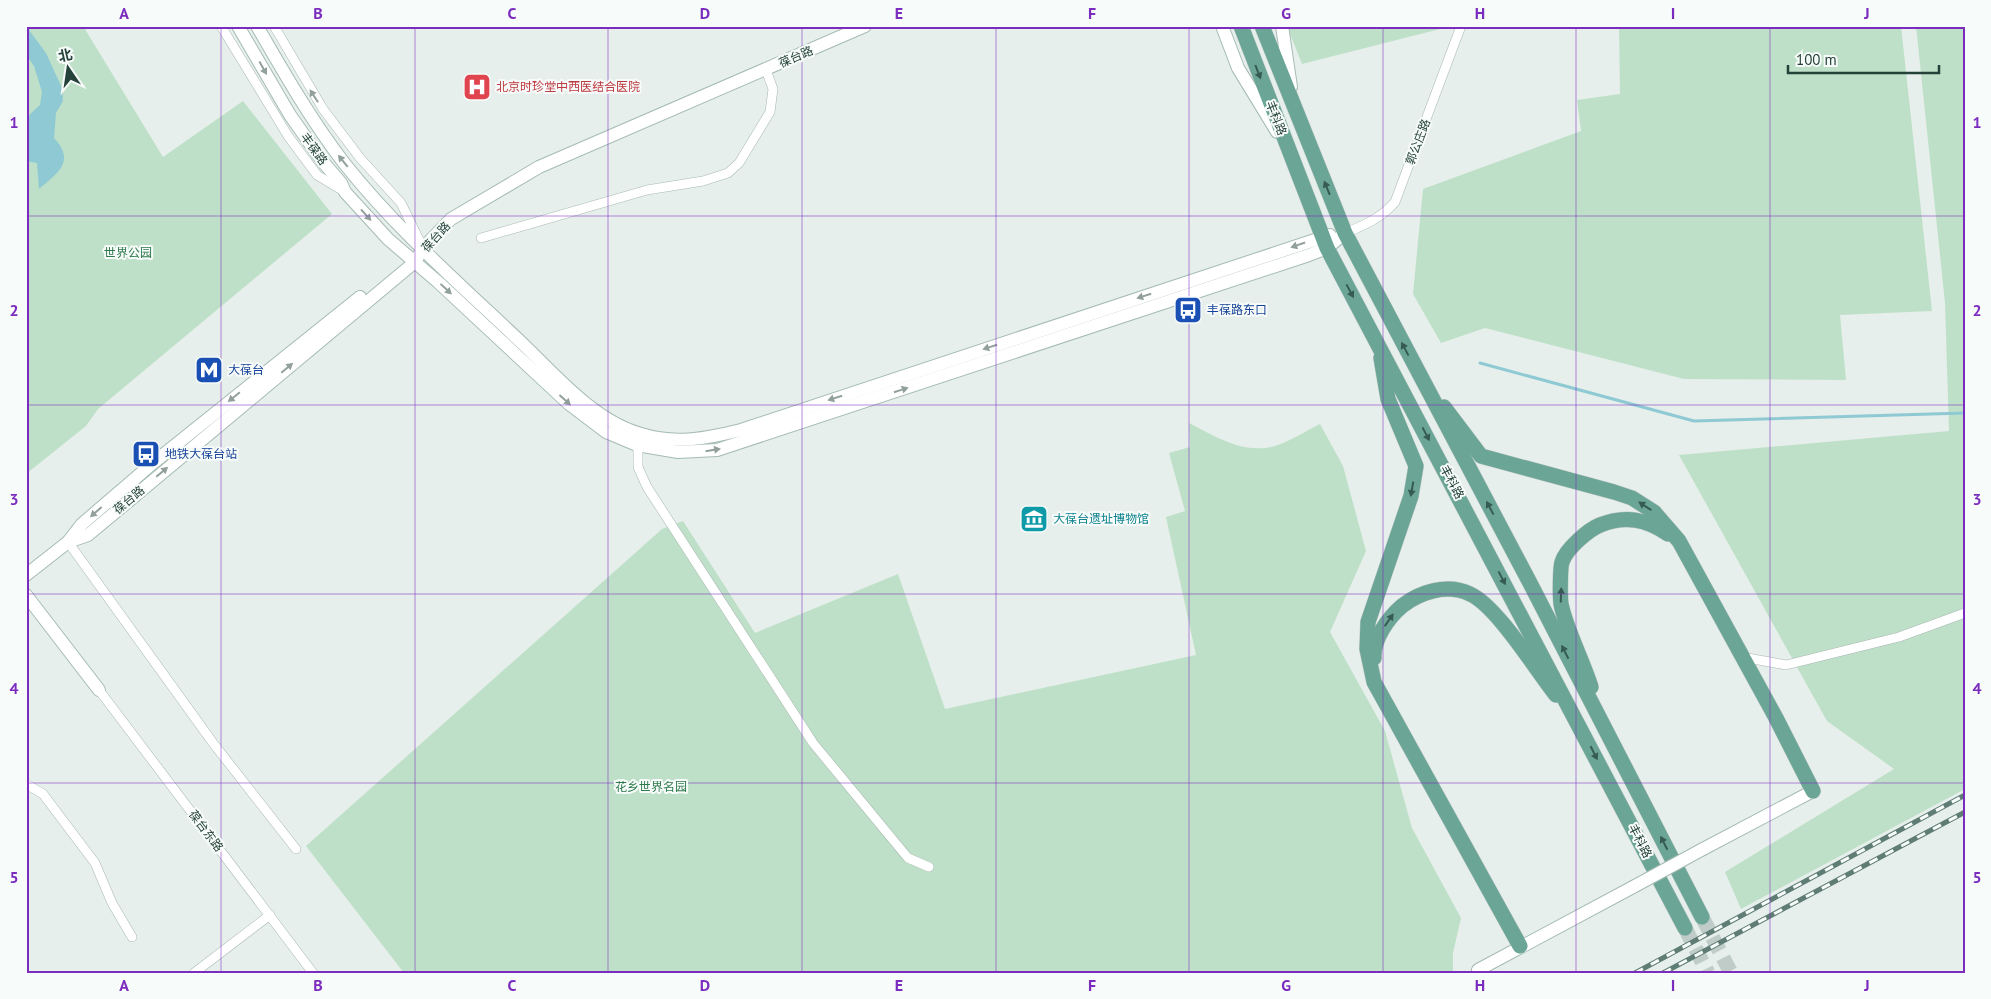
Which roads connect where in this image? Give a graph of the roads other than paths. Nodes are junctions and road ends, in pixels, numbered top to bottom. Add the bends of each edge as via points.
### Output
1 (221, 26) edge
2 (238, 26) edge
3 (257, 26) edge
4 (274, 26) edge
5 (865, 26) edge
6 (1222, 26) edge
7 (1241, 26) edge
8 (1262, 26) edge
9 (1282, 26) edge
10 (1461, 26) edge
11 (766, 70) junction
12 (1294, 106) junction
13 (1289, 153) junction
14 (345, 192) junction
15 (1345, 233) junction
16 (481, 238) dead end
17 (1324, 242) junction
18 (423, 248) junction
19 (412, 260) junction
20 (1378, 342) junction
21 (1419, 375) junction
22 (638, 440) junction
23 (1679, 541) junction
24 (68, 542) junction
25 (26, 575) edge
26 (26, 595) edge
27 (1965, 613) edge
28 (1742, 657) junction
29 (1374, 682) junction
30 (99, 690) joint
31 (1602, 724) junction
32 (1582, 730) junction
33 (26, 784) edge
34 (1813, 791) joint
35 (296, 849) dead end
36 (929, 867) dead end
37 (270, 915) junction
38 (1702, 917) tunnel mouth
39 (1685, 928) tunnel mouth
40 (132, 937) dead end
41 (1520, 946) junction
42 (1478, 970) dead end
43 (194, 973) edge
44 (313, 973) edge

1 - 14 street via 288,136 316,174
2 -> 14 main road, 丰葆路 via 290,114
18 -> 3 main road, 丰葆路 via 332,147
18 -> 4 street via 401,203 360,158 323,109
5 - 11 main road, 葆台路
6 - 13 main road via 1238,68
7 -> 13 main road, 丰科路
8 - 12 main road, 丰科路
9 - 12 main road
10 - 15 street, 郭公庄路 via 1394,202 1372,222
11 - 16 street via 773,89 770,112 740,162 728,173 703,181 647,190
11 - 18 main road, 葆台路 via 539,167 451,219
15 -> 12 main road, 丰科路
13 - 17 main road, 丰科路
14 -> 19 main road, 丰葆路
15 - 17 main road
21 -> 15 main road, 丰科路
17 -> 20 main road, 丰科路
17 - 22 main road via 717,450 678,452
18 - 19 main road, 葆台路
18 - 22 main road, 丰葆路 via 561,382
19 -> 22 main road, 丰葆路 via 569,404 606,432
19 - 24 main road, 葆台路 via 88,535
20 -> 29 main road via 1388,399 1416,466 1411,496 1368,622 1367,649
20 -> 32 main road, 丰科路
23 -> 21 main road via 1654,512 1632,498 1481,456
31 -> 21 main road, 丰科路
22 - 36 street via 638,467 647,487 813,743 908,858
23 - 28 main road
31 -> 23 main road via 1561,603 1562,562 1575,543 1593,528 1616,519 1633,518 1655,525
24 - 25 main road, 葆台路
24 - 35 street via 213,742
26 - 30 main road
27 - 28 street via 1898,636 1786,665
28 - 34 main road
29 -> 32 main road via 1374,654 1380,632 1394,612 1431,590 1454,590 1470,594 1493,612
29 - 41 main road
30 - 37 street, 葆台东路
38 -> 31 main road, 丰科路
32 -> 39 main road, 丰科路
33 - 40 street via 43,794 95,863 112,903
34 - 41 main road, bridge
37 - 43 street
37 - 44 street, 葆台东路
41 - 42 main road

